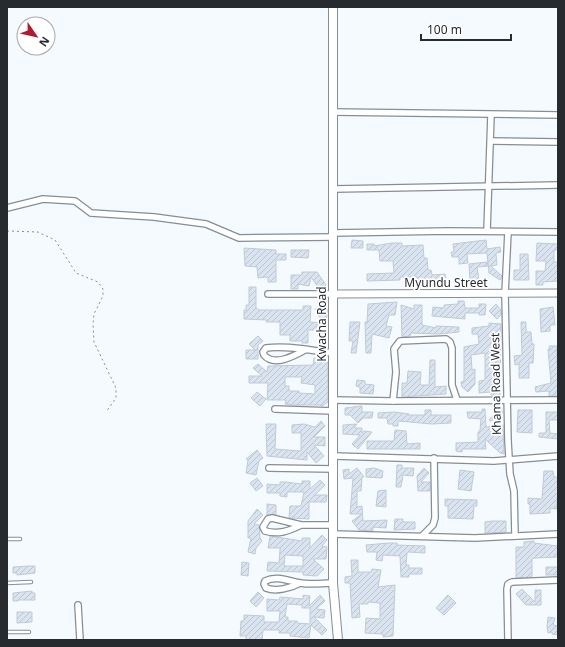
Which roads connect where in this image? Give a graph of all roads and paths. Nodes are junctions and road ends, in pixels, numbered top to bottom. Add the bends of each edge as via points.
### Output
1 (333, 7) edge
2 (333, 112) junction
3 (491, 115) junction
4 (558, 115) edge
5 (491, 141) junction
6 (558, 142) edge
7 (558, 185) edge
8 (489, 187) junction
9 (334, 189) junction
10 (7, 208) edge
11 (7, 230) edge
12 (487, 231) junction
13 (508, 232) junction
14 (558, 232) edge
15 (333, 235) junction
16 (268, 294) dead end
17 (335, 294) junction
18 (506, 294) junction
19 (558, 294) edge
20 (305, 350) junction
21 (334, 353) junction
22 (557, 398) edge
23 (333, 400) junction
24 (457, 400) junction
25 (509, 400) junction
26 (393, 401) junction
27 (275, 409) dead end
28 (333, 411) junction
29 (106, 412) dead end
30 (334, 456) junction
31 (558, 456) edge
32 (434, 458) junction
33 (510, 460) junction
34 (268, 468) dead end
35 (334, 469) junction
36 (301, 525) junction
37 (334, 525) junction
38 (334, 534) junction
39 (558, 534) edge
40 (422, 536) junction
41 (515, 536) junction
42 (7, 539) edge
43 (20, 539) dead end
44 (558, 580) edge
45 (31, 582) dead end
46 (7, 583) edge
47 (300, 583) junction
48 (333, 583) junction
49 (78, 606) dead end
50 (7, 632) edge
51 (29, 632) dead end
52 (80, 640) edge
53 (338, 640) edge
54 (508, 640) edge

1 - 2 main road, Kwacha Road
2 - 3 street
2 - 9 main road, Kwacha Road
3 - 4 street
3 - 5 street
5 - 6 street
5 - 8 street
7 - 8 street
8 - 9 street
8 - 12 street
9 - 15 main road, Kwacha Road
10 - 15 street via 44,199 75,201 91,212 206,224 239,238
11 - 29 path via 38,232 55,240 76,273 98,282 103,289 93,324 94,342 116,388 116,398
12 - 13 street
12 - 15 street
13 - 14 street
13 - 18 street, Khama Road West
15 - 17 main road, Kwacha Road
16 - 17 street
17 - 18 street, Myundu Street
17 - 21 main road, Kwacha Road
18 - 19 street, Myundu Street
18 - 25 street, Khama Road West
20 - 20 street via 266,348 263,352 273,360 291,358
20 - 21 street
21 - 23 main road, Kwacha Road
22 - 25 street
23 - 26 street
23 - 28 main road, Kwacha Road
24 - 25 street
24 - 26 street
24 - 26 street via 452,385 452,348 446,340 400,341 397,344 394,349 396,372
25 - 33 street, Khama Road West
27 - 28 street
28 - 30 main road, Kwacha Road
30 - 32 street
30 - 35 main road, Kwacha Road
31 - 33 street
32 - 33 street
32 - 40 street via 435,518 433,525
33 - 41 street, Khama Road West
34 - 35 street
35 - 37 main road, Kwacha Road
36 - 36 street via 272,518 268,519 264,527 265,531 280,532
36 - 37 street
37 - 38 main road, Kwacha Road
38 - 40 street
38 - 48 main road, Kwacha Road
39 - 41 street
40 - 41 street
42 - 43 lane
44 - 54 street via 508,584
45 - 46 lane
47 - 47 street via 284,578 270,578 264,584 266,588 275,589 293,587
47 - 48 street
48 - 53 main road, Kwacha Road
49 - 52 street
50 - 51 lane

